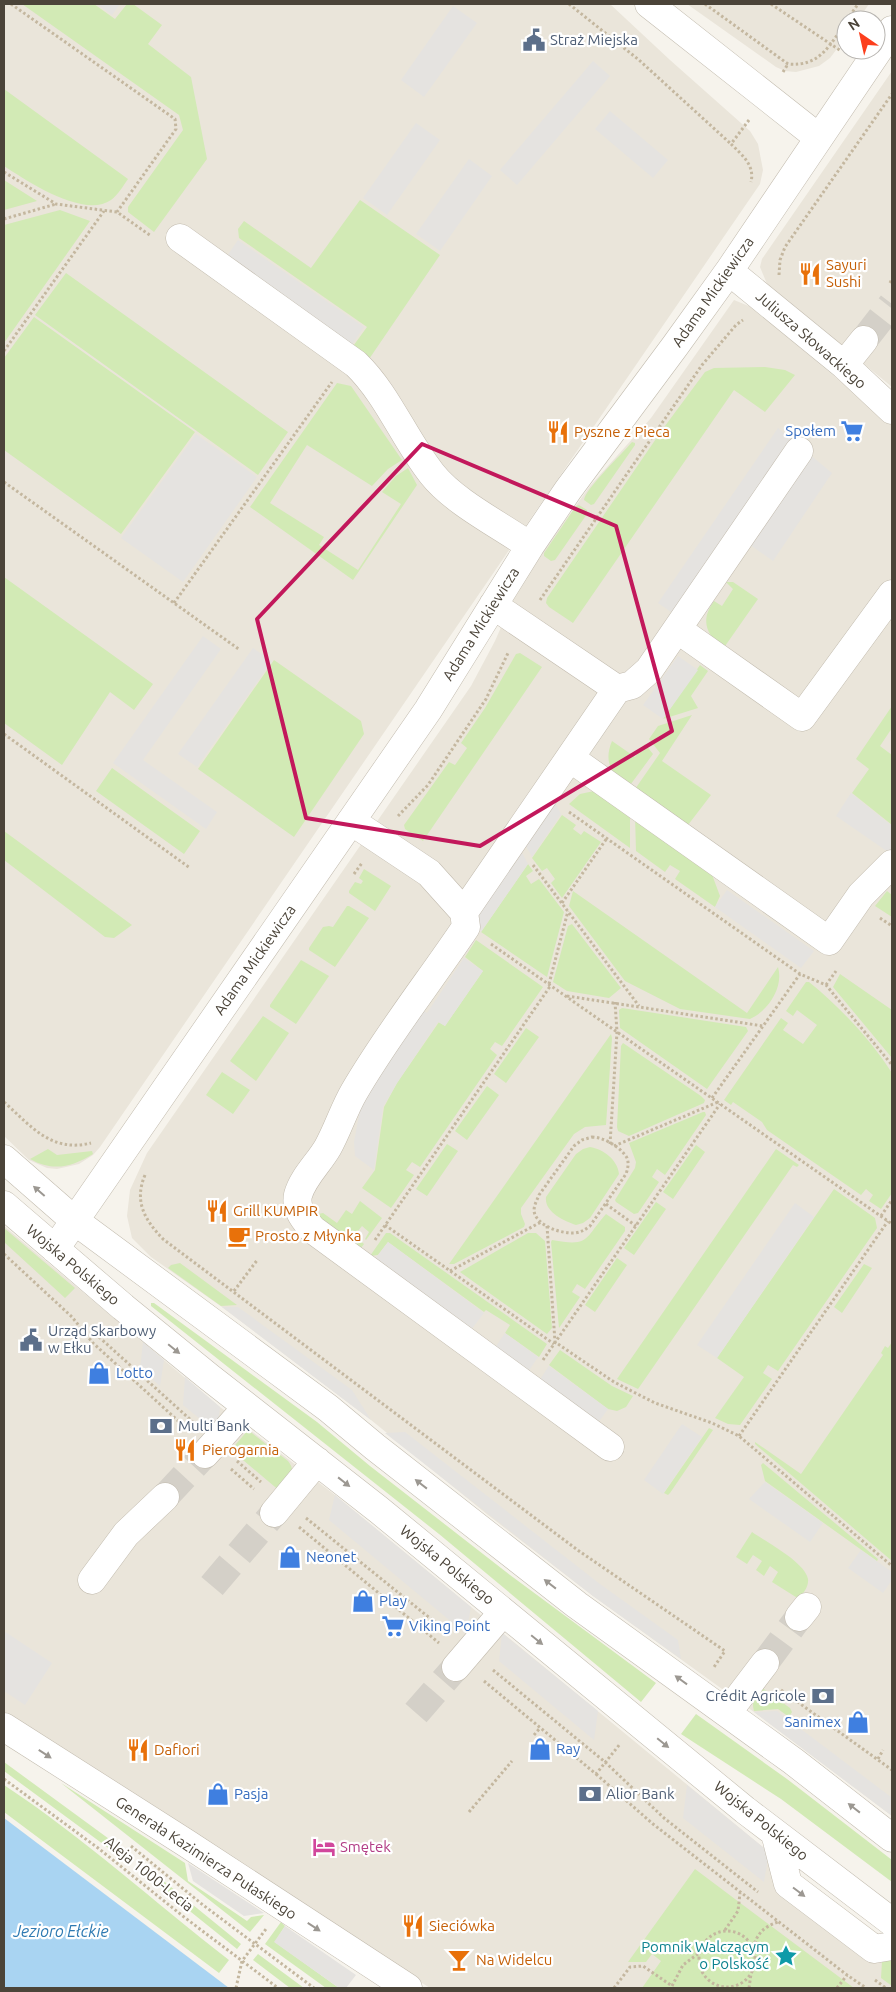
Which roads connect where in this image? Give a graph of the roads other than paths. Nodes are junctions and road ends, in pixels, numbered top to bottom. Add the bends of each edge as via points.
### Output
1 (666, 9) edge
2 (892, 30) edge
3 (819, 138) junction
4 (180, 238) dead end
5 (729, 271) junction
6 (864, 340) tunnel mouth
7 (844, 365) junction
8 (892, 410) edge
9 (799, 451) dead end
10 (530, 546) junction
11 (892, 594) edge
12 (493, 605) junction
13 (677, 629) junction
14 (617, 689) junction
15 (570, 758) junction
16 (351, 821) junction
17 (892, 864) edge
18 (465, 920) junction
19 (4, 1159) edge
20 (4, 1206) edge
21 (75, 1221) junction
22 (55, 1249) junction
23 (247, 1407) junction
24 (610, 1447) dead end
25 (207, 1452) tunnel mouth
26 (317, 1461) junction
27 (165, 1496) tunnel mouth
28 (276, 1511) tunnel mouth
29 (92, 1580) dead end
30 (504, 1612) junction
31 (458, 1665) tunnel mouth
32 (761, 1669) tunnel mouth
33 (727, 1714) junction
34 (4, 1727) edge
35 (775, 1833) junction
36 (892, 1838) edge
37 (892, 1922) edge
38 (892, 1946) edge
39 (408, 1988) edge

1 - 3 street
2 - 3 street, Adama Mickiewicza
3 - 5 street, Adama Mickiewicza
4 - 10 street via 356,364 372,379 421,458 443,486
5 - 7 street, Juliusza Słowackiego
5 - 10 street, Adama Mickiewicza
6 - 7 street
7 - 8 street, Juliusza Słowackiego
9 - 13 street
10 - 12 street, Adama Mickiewicza
11 - 13 street via 802,717
12 - 14 street
12 - 16 street, Adama Mickiewicza via 428,710
13 - 14 street via 649,670 632,685
14 - 15 street
15 - 17 street via 829,941 861,895
15 - 18 street via 516,836
16 - 18 street via 429,873
16 - 21 street, Adama Mickiewicza
18 - 24 street via 353,1094 326,1150 303,1184 298,1206 312,1229
21 -> 19 street
20 - 22 street, Wojska Polskiego
21 - 22 street, Adama Mickiewicza
33 -> 21 street via 577,1605 328,1408
22 -> 23 street, Wojska Polskiego
23 - 25 street
23 - 26 street, Wojska Polskiego
26 - 28 street
26 -> 30 street, Wojska Polskiego
27 - 29 street via 126,1534
30 - 31 street
30 -> 35 street, Wojska Polskiego
32 - 33 street
36 -> 33 street
34 -> 39 street, Generała Kazimierza Pułaskiego
35 - 37 street, Wojska Polskiego
35 -> 38 street via 788,1884 874,1949

